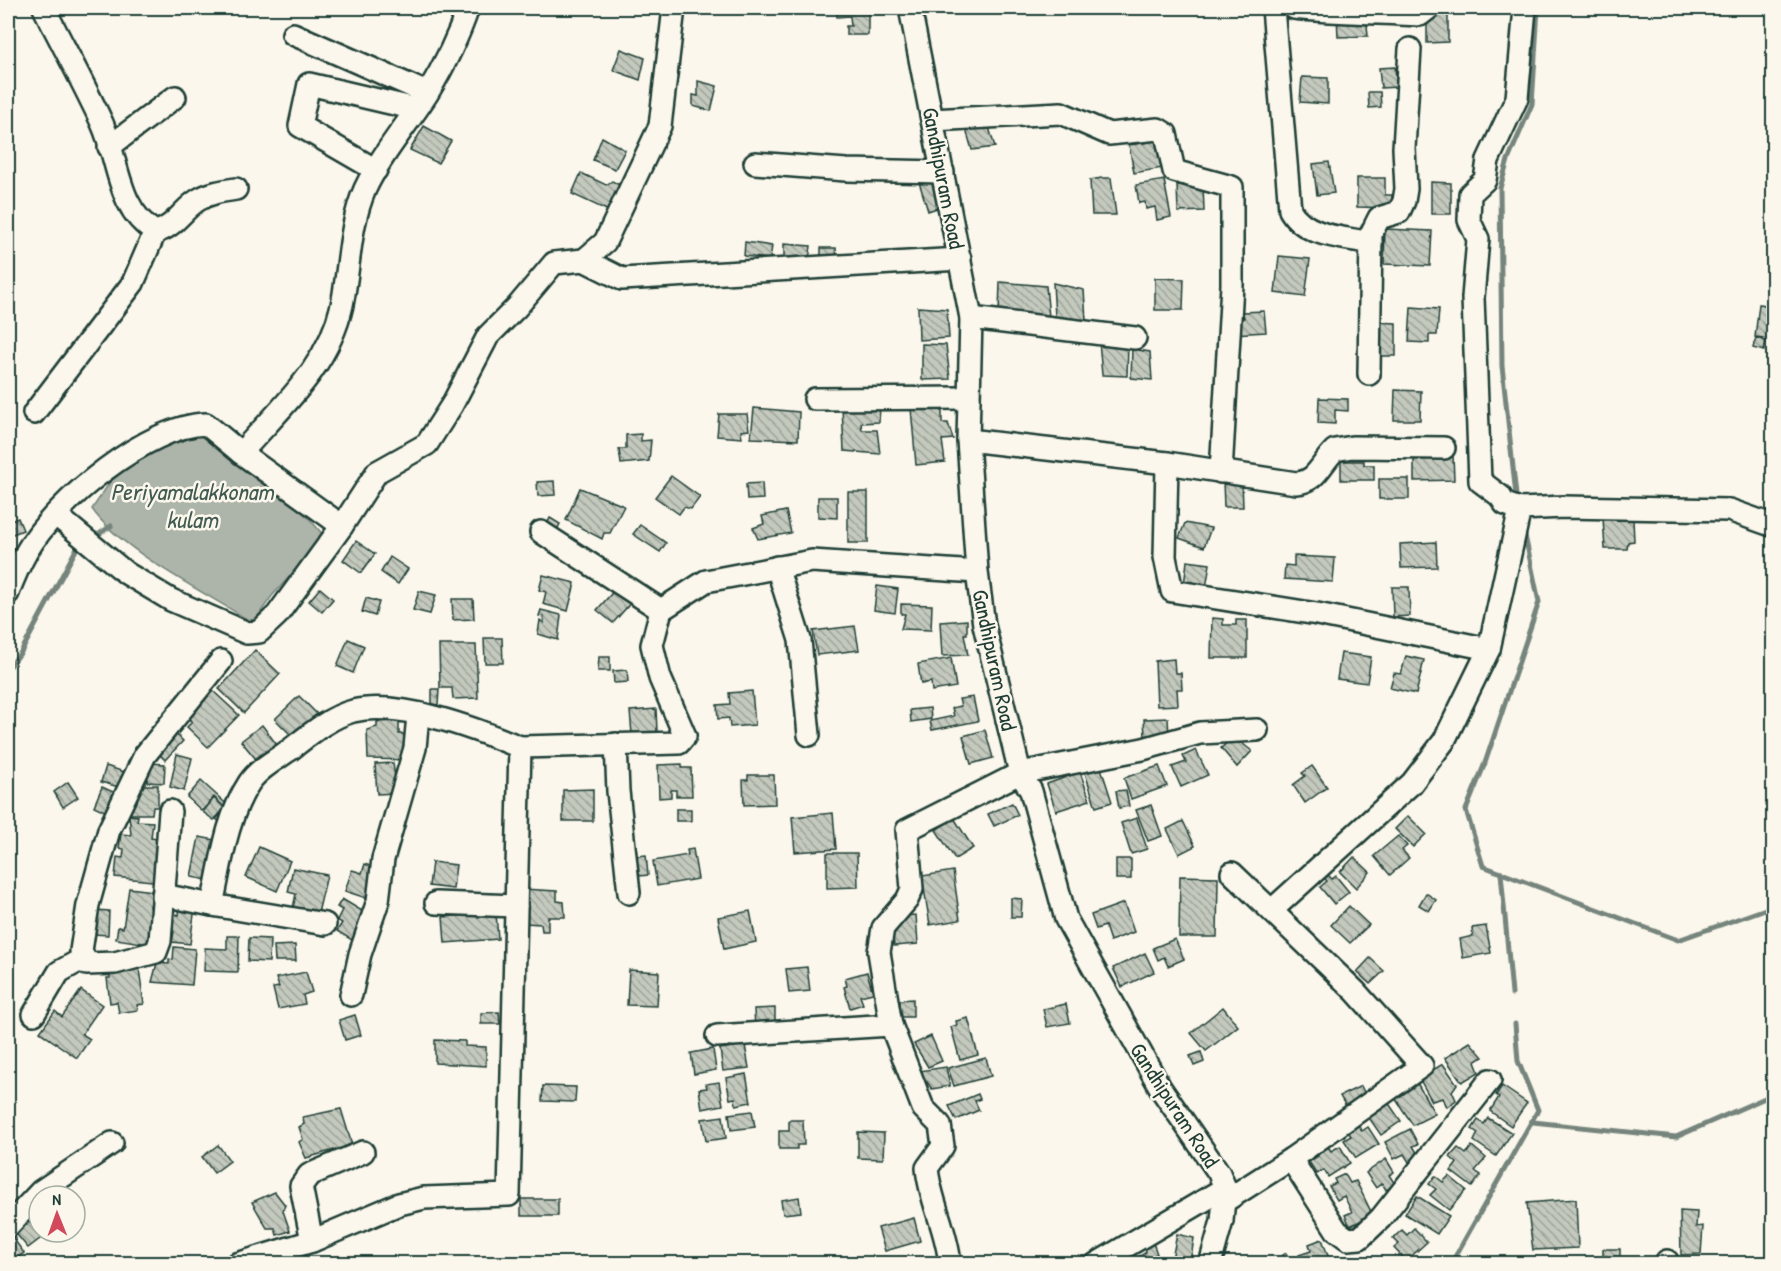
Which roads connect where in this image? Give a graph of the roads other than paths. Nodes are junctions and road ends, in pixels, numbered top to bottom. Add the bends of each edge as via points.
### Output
1 (44, 8) edge
2 (468, 8) edge
3 (674, 8) edge
4 (910, 8) edge
5 (1273, 8) edge
6 (1294, 8) edge
7 (1429, 8) edge
8 (1525, 8) edge
9 (293, 34) dead end
10 (1410, 49) dead end
11 (175, 97) dead end
12 (422, 101) junction
13 (932, 120) junction
14 (109, 147) junction
15 (755, 163) dead end
16 (376, 170) junction
17 (943, 172) junction
18 (236, 189) dead end
19 (155, 232) junction
20 (1371, 243) junction
21 (960, 259) junction
22 (584, 260) junction
23 (971, 318) junction
24 (1136, 338) dead end
25 (1369, 374) dead end
26 (969, 398) junction
27 (815, 399) dead end
28 (34, 413) dead end
29 (968, 440) junction
30 (1444, 448) dead end
31 (241, 453) junction
32 (1167, 463) junction
33 (1221, 472) junction
34 (1520, 509) junction
35 (56, 515) junction
36 (342, 526) junction
37 (1773, 526) edge
38 (542, 532) dead end
39 (777, 567) junction
40 (976, 572) junction
41 (8, 593) edge
42 (661, 610) junction
43 (1489, 649) junction
44 (221, 661) dead end
45 (418, 716) junction
46 (1257, 730) dead end
47 (809, 735) dead end
48 (616, 744) junction
49 (520, 747) junction
50 (1020, 773) junction
51 (170, 811) dead end
52 (1232, 873) dead end
53 (629, 893) dead end
54 (163, 895) junction
55 (436, 903) dead end
56 (212, 904) junction
57 (516, 906) junction
58 (1272, 910) junction
59 (326, 924) dead end
60 (84, 958) junction
61 (351, 995) dead end
62 (34, 1014) dead end
63 (891, 1025) junction
64 (717, 1036) dead end
65 (1490, 1080) dead end
66 (112, 1143) dead end
67 (363, 1152) dead end
68 (1292, 1159) junction
69 (1225, 1195) junction
70 (8, 1226) edge
71 (312, 1241) junction
72 (237, 1263) edge
73 (950, 1263) edge
74 (1096, 1263) edge
75 (1210, 1263) edge

1 - 14 street via 103,125
2 - 12 street via 458,37
3 - 22 street via 660,126 605,242
4 - 13 street, Gandhipuram Road
5 - 20 street via 1290,210 1307,229
6 - 7 street via 1329,13 1353,10 1420,15
8 - 34 street via 1516,98 1488,160 1485,180 1470,194 1469,220 1478,239 1473,298 1480,481 1505,504
9 - 12 street
10 - 20 street via 1404,201 1399,212 1373,224
11 - 14 street
12 - 16 street
12 - 16 street via 309,84 300,126
13 - 17 street, Gandhipuram Road
13 - 33 street via 1061,113 1109,134 1158,129 1166,134 1174,171 1232,187 1232,285
14 - 19 street via 135,216
15 - 17 street
16 - 31 street via 355,214 342,306 320,360 282,411
17 - 21 street, Gandhipuram Road
18 - 19 street via 197,201 166,230
19 - 28 street via 133,283
20 - 25 street
21 - 22 street via 622,279
21 - 23 street, Gandhipuram Road
22 - 36 street via 554,263 488,336 427,444 376,472
23 - 24 street
23 - 26 street, Gandhipuram Road
26 - 27 street
26 - 29 street, Gandhipuram Road
29 - 32 street
29 - 40 street, Gandhipuram Road
30 - 33 street via 1335,450 1305,483
31 - 35 street via 206,424 192,424 122,456 95,476
31 - 36 street
32 - 33 street
32 - 43 street via 1165,557 1172,591 1317,614
34 - 37 street via 1729,510
34 - 43 street
35 - 36 street via 126,573 171,600 248,633 259,632 277,615
35 - 41 street via 27,550
38 - 42 street
39 - 40 street via 812,561
39 - 42 street via 706,581
39 - 47 street via 800,640
40 - 50 street, Gandhipuram Road via 984,625
42 - 48 street via 652,645 660,678 685,736 679,743 666,745
43 - 58 street via 1444,741 1412,783
44 - 60 street via 146,755 132,779 109,830 88,905 81,951
45 - 49 street via 454,720
45 - 56 street via 371,709 352,711 318,728 256,775 232,822
45 - 61 street via 415,748 383,859 378,901
46 - 50 street via 1200,733 1143,749
48 - 49 street
48 - 53 street
49 - 57 street
50 - 63 street via 907,830 912,889 883,928 879,952
50 - 69 street, Gandhipuram Road via 1031,791 1066,920 1161,1089 1218,1173
51 - 54 street
52 - 58 street
54 - 56 street
54 - 60 street via 156,952 116,963 87,964
55 - 57 street
56 - 59 street
57 - 71 street via 509,1195 424,1198 399,1204
58 - 68 street via 1355,991 1422,1065
60 - 62 street via 59,972
63 - 64 street
63 - 73 street via 923,1108 940,1125 943,1146 927,1168 928,1184 948,1242
65 - 68 street via 1381,1218 1360,1238 1348,1239 1337,1231
66 - 70 street via 41,1191
67 - 71 street via 303,1181
68 - 69 street
69 - 74 street
69 - 75 street
71 - 72 street

